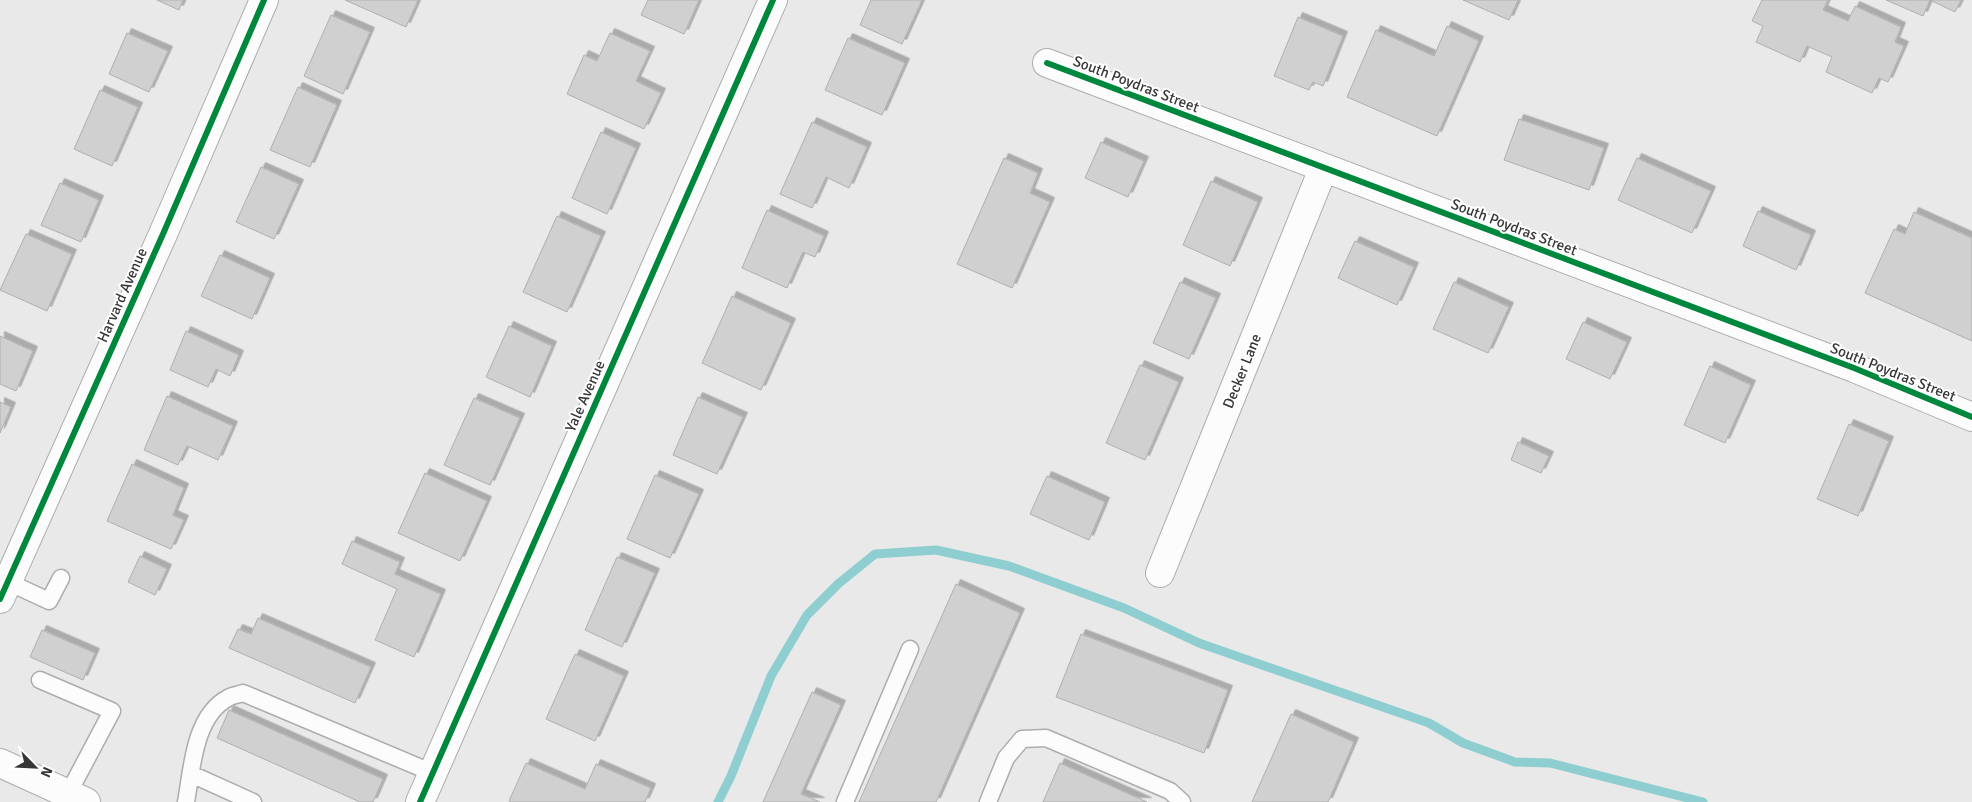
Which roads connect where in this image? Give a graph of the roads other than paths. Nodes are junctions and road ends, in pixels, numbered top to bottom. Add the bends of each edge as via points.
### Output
1 (264, 0) edge
2 (773, 0) edge
3 (1047, 63) dead end
4 (1323, 169) junction
5 (1972, 417) edge
6 (1160, 572) dead end
7 (60, 578) dead end
8 (4, 590) edge
9 (910, 649) dead end
10 (40, 680) dead end
11 (0, 763) edge
12 (433, 773) junction
13 (191, 774) junction
14 (61, 796) edge
15 (186, 802) edge
16 (253, 802) edge
17 (420, 802) edge
18 (845, 802) edge
19 (988, 802) edge
20 (1182, 802) edge

1 - 8 street, Harvard Avenue
2 - 12 street, Yale Avenue
3 - 4 street, South Poydras Street
4 - 5 street, South Poydras Street via 1854,368
4 - 6 street, Decker Lane
7 - 8 lane via 49,601
9 - 18 lane
10 - 14 lane via 112,711
11 - 14 street
12 - 13 lane via 242,694 228,697 211,712 200,729
12 - 17 street, Yale Avenue
13 - 15 lane
13 - 16 lane
19 - 20 lane via 1006,758 1022,739 1046,738 1170,791

